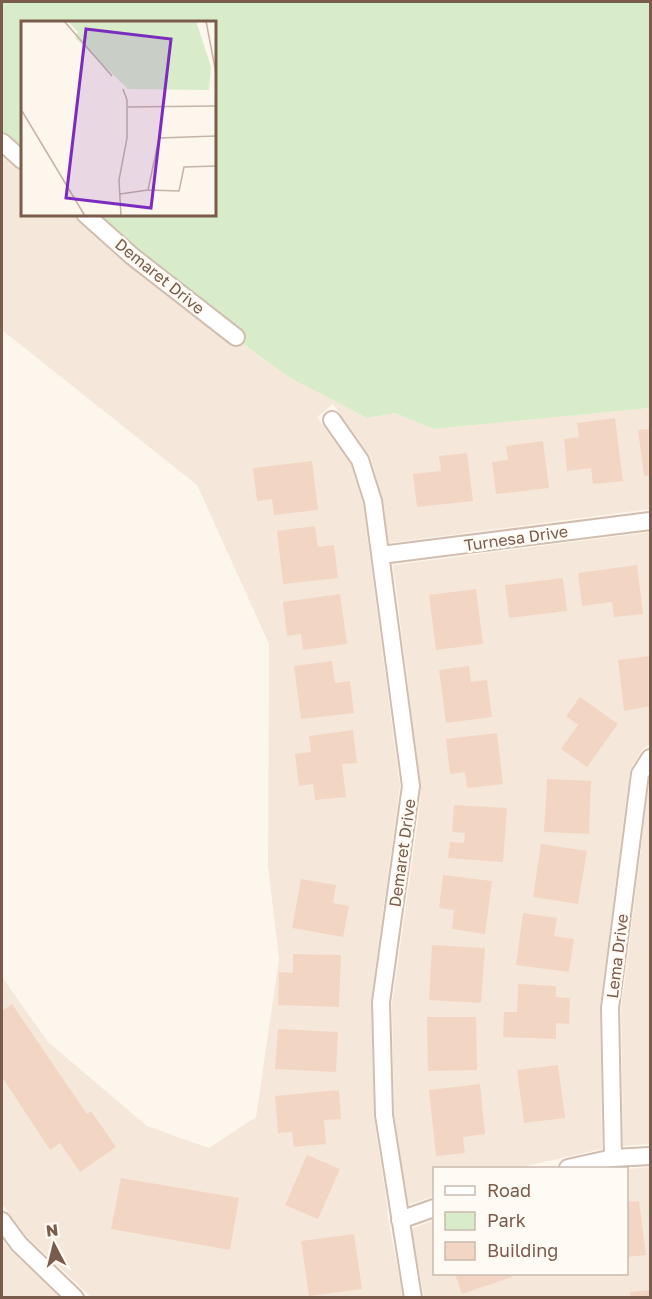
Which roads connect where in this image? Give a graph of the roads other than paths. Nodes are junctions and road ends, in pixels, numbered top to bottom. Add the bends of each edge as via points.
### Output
1 (2, 142) edge
2 (21, 159) edge
3 (87, 216) edge
4 (236, 337) dead end
5 (332, 420) dead end
6 (651, 521) edge
7 (381, 555) junction
8 (651, 758) edge
9 (651, 1156) edge
10 (613, 1158) junction
11 (572, 1167) edge
12 (433, 1209) edge
13 (400, 1220) junction
14 (2, 1221) edge
15 (75, 1298) edge
16 (413, 1298) edge

1 - 2 street
3 - 4 street, Demaret Drive
5 - 7 street, Demaret Drive via 360,460 373,501
6 - 7 street, Turnesa Drive
7 - 13 street, Demaret Drive via 411,786 381,1002 384,1115
8 - 10 street, Lema Drive via 640,774 610,1008
9 - 10 street
10 - 11 street
12 - 13 street
13 - 16 street, Demaret Drive
14 - 15 street via 19,1244

